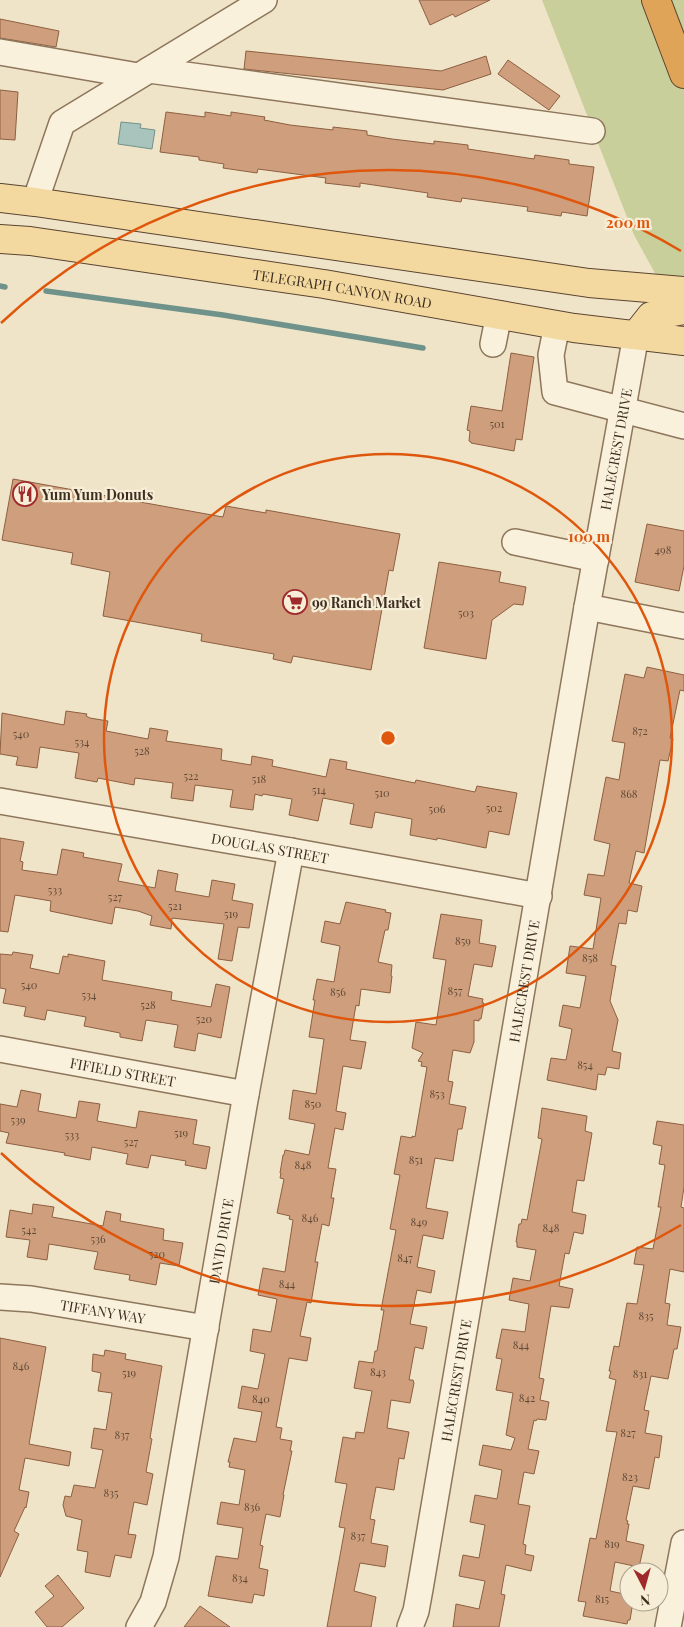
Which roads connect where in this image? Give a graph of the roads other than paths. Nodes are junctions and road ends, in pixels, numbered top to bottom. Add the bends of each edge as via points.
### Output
1 (264, 0) edge
2 (656, 0) edge
3 (0, 52) edge
4 (144, 73) junction
5 (684, 74) edge
6 (592, 131) dead end
7 (0, 198) edge
8 (35, 202) junction
9 (0, 239) edge
10 (684, 290) edge
11 (684, 310) edge
12 (499, 314) junction
13 (557, 325) junction
14 (636, 336) junction
15 (684, 341) edge
16 (493, 344) dead end
17 (622, 409) junction
18 (684, 426) edge
19 (515, 542) dead end
20 (596, 559) junction
21 (587, 607) junction
22 (684, 626) edge
23 (0, 801) edge
24 (290, 851) junction
25 (539, 896) junction
26 (0, 1049) edge
27 (246, 1094) junction
28 (0, 1297) edge
29 (206, 1328) junction
30 (683, 1555) edge
31 (139, 1627) edge
32 (410, 1627) edge
33 (668, 1627) edge

1 - 4 street
2 - 5 highway
3 - 4 street
4 - 6 street
4 - 8 street via 62,123
7 - 8 main road
8 - 10 main road via 589,283
9 - 12 main road, TELEGRAPH CANYON ROAD via 315,282
11 - 14 main road via 651,316
12 - 13 main road, TELEGRAPH CANYON ROAD
12 - 16 street
13 - 14 main road, TELEGRAPH CANYON ROAD
13 - 17 street via 551,354 555,392
14 - 15 main road, TELEGRAPH CANYON ROAD
14 - 17 street, HALECREST DRIVE
17 - 18 street
17 - 20 street, HALECREST DRIVE
19 - 20 street
20 - 21 street, HALECREST DRIVE
21 - 22 street
21 - 25 street, HALECREST DRIVE
23 - 24 street, DOUGLAS STREET
24 - 25 street, DOUGLAS STREET
24 - 27 street, DAVID DRIVE
25 - 32 street, HALECREST DRIVE via 416,1611
26 - 27 street, FIFIELD STREET
27 - 29 street, DAVID DRIVE
28 - 29 street, TIFFANY WAY
29 - 31 street, DAVID DRIVE via 166,1557 152,1602
30 - 33 street

